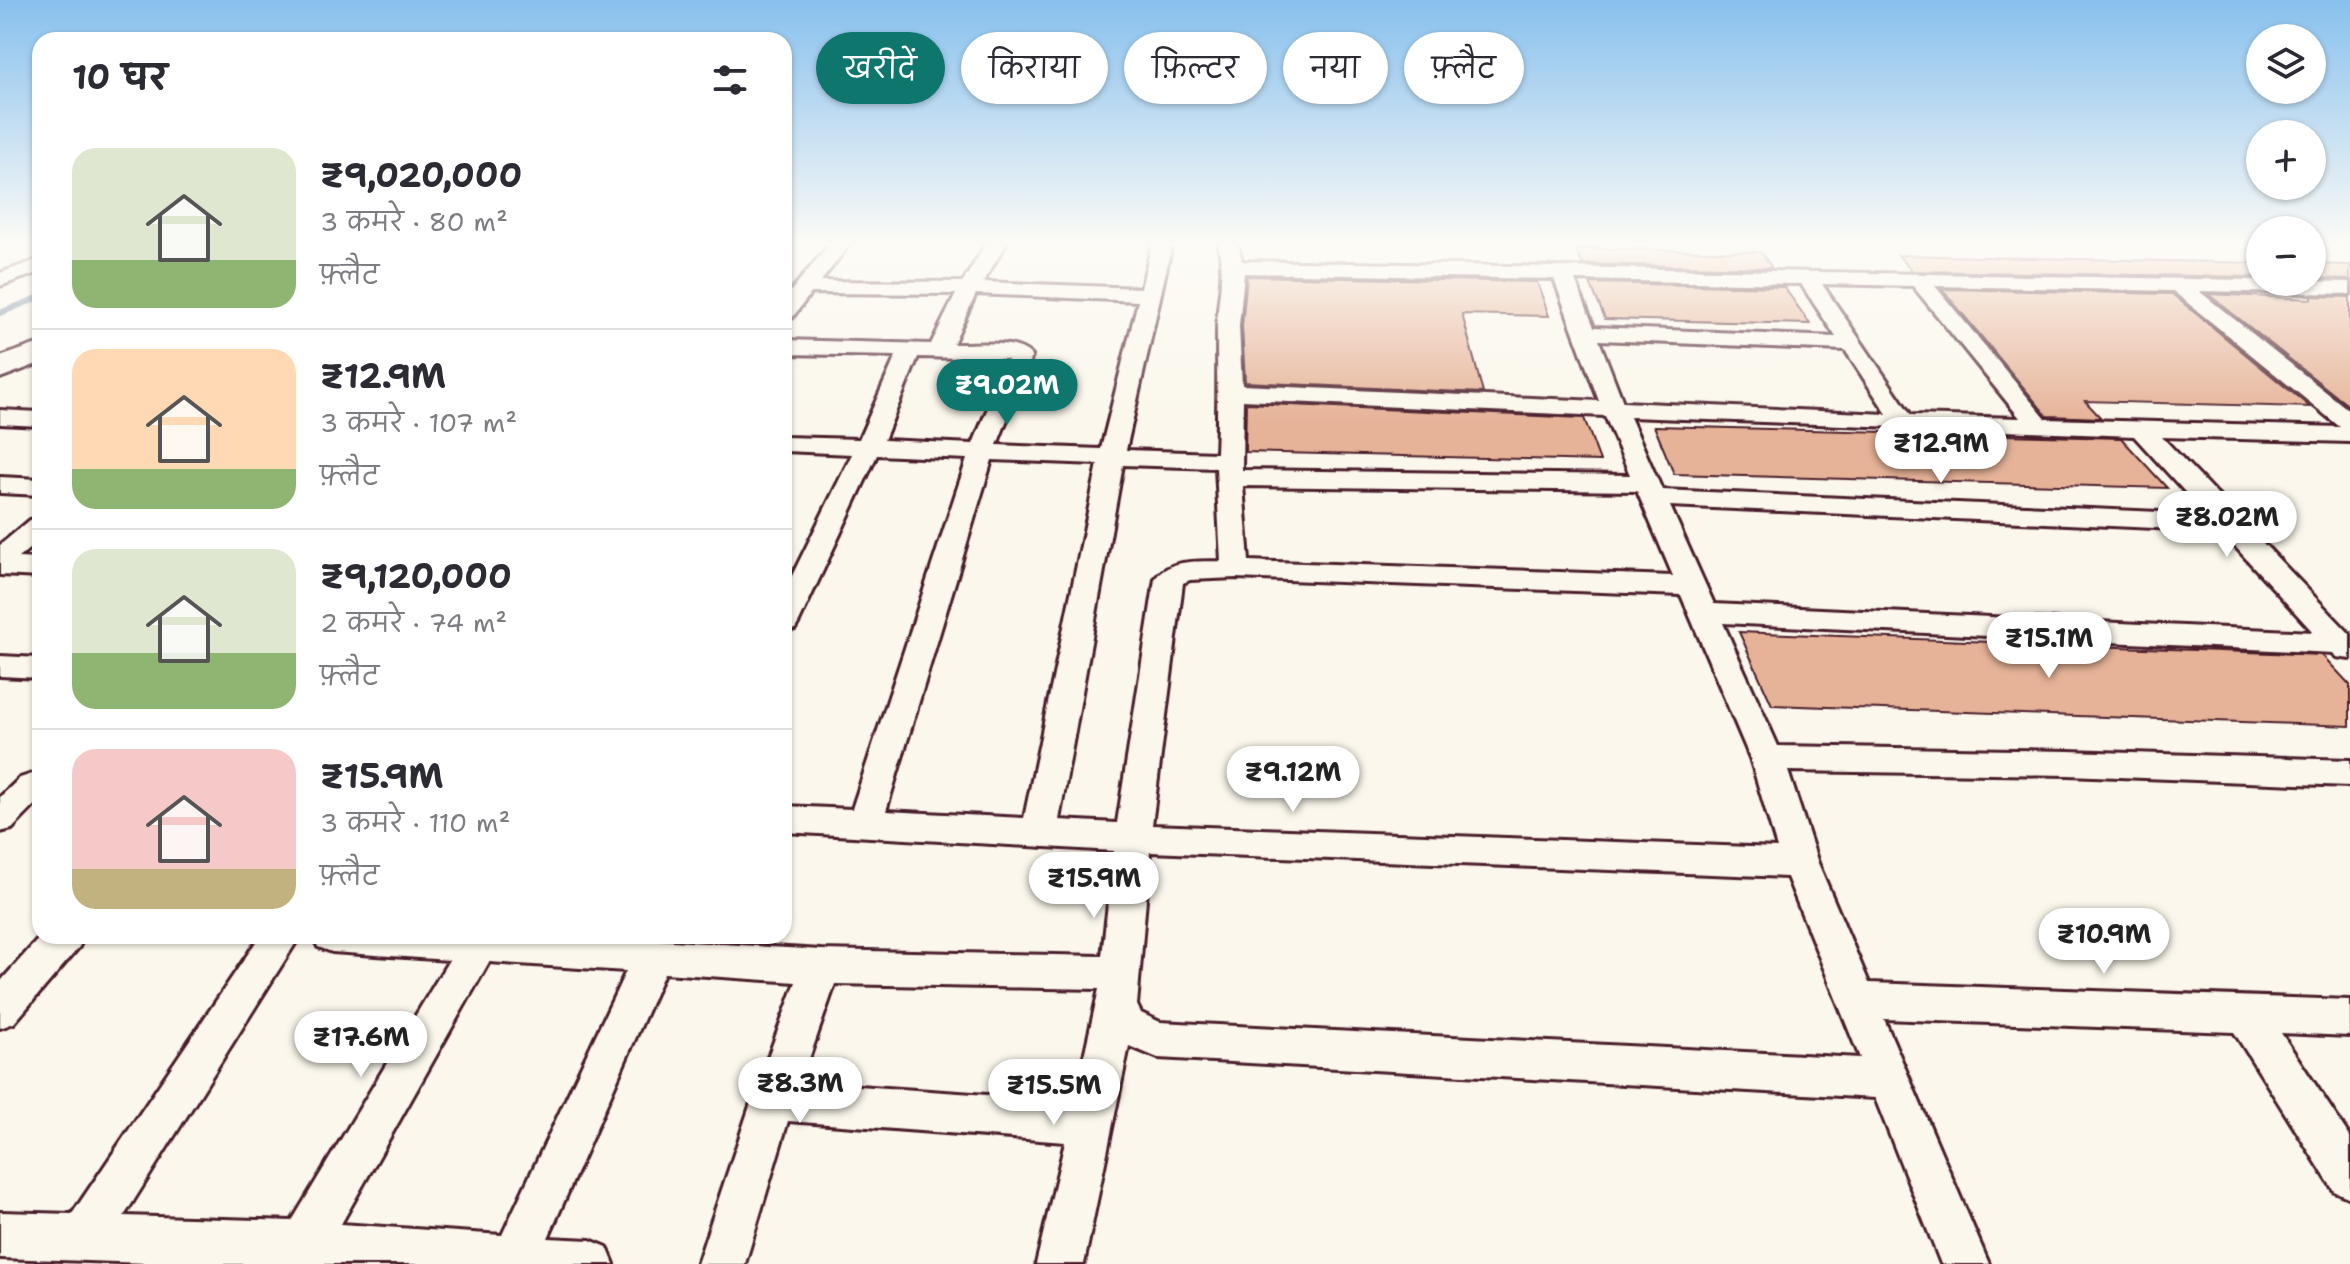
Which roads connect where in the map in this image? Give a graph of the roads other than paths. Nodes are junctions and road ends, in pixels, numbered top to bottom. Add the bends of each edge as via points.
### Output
1 (962, 303) edge
2 (1147, 303) edge
3 (1229, 303) edge
4 (1573, 303) edge
5 (1824, 303) edge
6 (1938, 303) edge
7 (2201, 303) edge
8 (1584, 333) junction
9 (1851, 344) junction
10 (792, 348) edge
11 (910, 350) junction
12 (939, 351) junction
13 (32, 355) edge
14 (0, 368) edge
15 (1231, 392) junction
16 (1614, 409) junction
17 (0, 417) edge
18 (32, 419) edge
19 (1904, 422) junction
20 (2350, 423) edge
21 (2038, 425) junction
22 (2141, 429) junction
23 (2350, 435) edge
24 (792, 444) edge
25 (869, 446) junction
26 (982, 451) junction
27 (1112, 456) junction
28 (1230, 470) junction
29 (0, 485) edge
30 (32, 487) edge
31 (1649, 490) junction
32 (2228, 523) junction
33 (32, 533) edge
34 (0, 559) edge
35 (0, 566) edge
36 (32, 568) edge
37 (1236, 569) junction
38 (1700, 600) junction
39 (792, 605) edge
40 (2347, 647) edge
41 (0, 666) edge
42 (32, 668) edge
43 (1767, 758) junction
44 (2350, 773) edge
45 (24, 787) edge
46 (0, 819) edge
47 (792, 819) edge
48 (865, 823) junction
49 (1039, 833) junction
50 (1133, 838) junction
51 (1800, 863) junction
52 (58, 944) edge
53 (276, 944) edge
54 (437, 944) edge
55 (477, 947) junction
56 (653, 954) junction
57 (821, 967) junction
58 (1117, 989) junction
59 (1856, 1000) junction
60 (0, 1010) edge
61 (2244, 1012) junction
62 (2350, 1018) edge
63 (1887, 1079) junction
64 (773, 1100) junction
65 (1089, 1123) junction
66 (2350, 1176) edge
67 (0, 1235) edge
68 (83, 1238) junction
69 (304, 1245) junction
70 (515, 1259) junction
71 (590, 1264) edge
72 (721, 1264) edge
73 (1060, 1264) edge
74 (1965, 1264) edge

1 - 12 street
2 - 27 street
3 - 15 street
4 - 8 street
5 - 9 street
6 - 21 street
7 - 20 street
8 - 9 street
8 - 16 street
9 - 19 street
10 - 11 street
11 - 12 street
11 - 25 street
12 - 26 street via 1021,356
13 - 14 street
15 - 16 street
15 - 28 street
16 - 19 street
16 - 31 street
17 - 18 street
19 - 21 street
21 - 22 street
22 - 23 street
22 - 32 street
24 - 25 street
25 - 26 street
25 - 39 street
26 - 27 street
26 - 48 street
27 - 28 street
27 - 49 street
28 - 31 street
28 - 37 street
29 - 30 street
31 - 32 street
31 - 38 street
32 - 40 street
33 - 34 street
35 - 36 street
37 - 38 street
37 - 50 street via 1184,571 1169,579
38 - 40 street
38 - 43 street
41 - 42 street
43 - 44 street
43 - 51 street
45 - 46 street
47 - 48 street
48 - 49 street
49 - 50 street
50 - 51 street
50 - 58 street
51 - 59 street
52 - 60 street
53 - 68 street
54 - 55 street
55 - 56 street
55 - 69 street
56 - 57 street
56 - 70 street
57 - 58 street
57 - 64 street
58 - 63 street via 1126,1026 1158,1040
58 - 65 street
59 - 61 street
59 - 63 street
61 - 62 street
61 - 66 street
63 - 74 street
64 - 65 street
64 - 72 street
65 - 73 street
67 - 68 street
68 - 69 street
69 - 70 street
70 - 71 street

